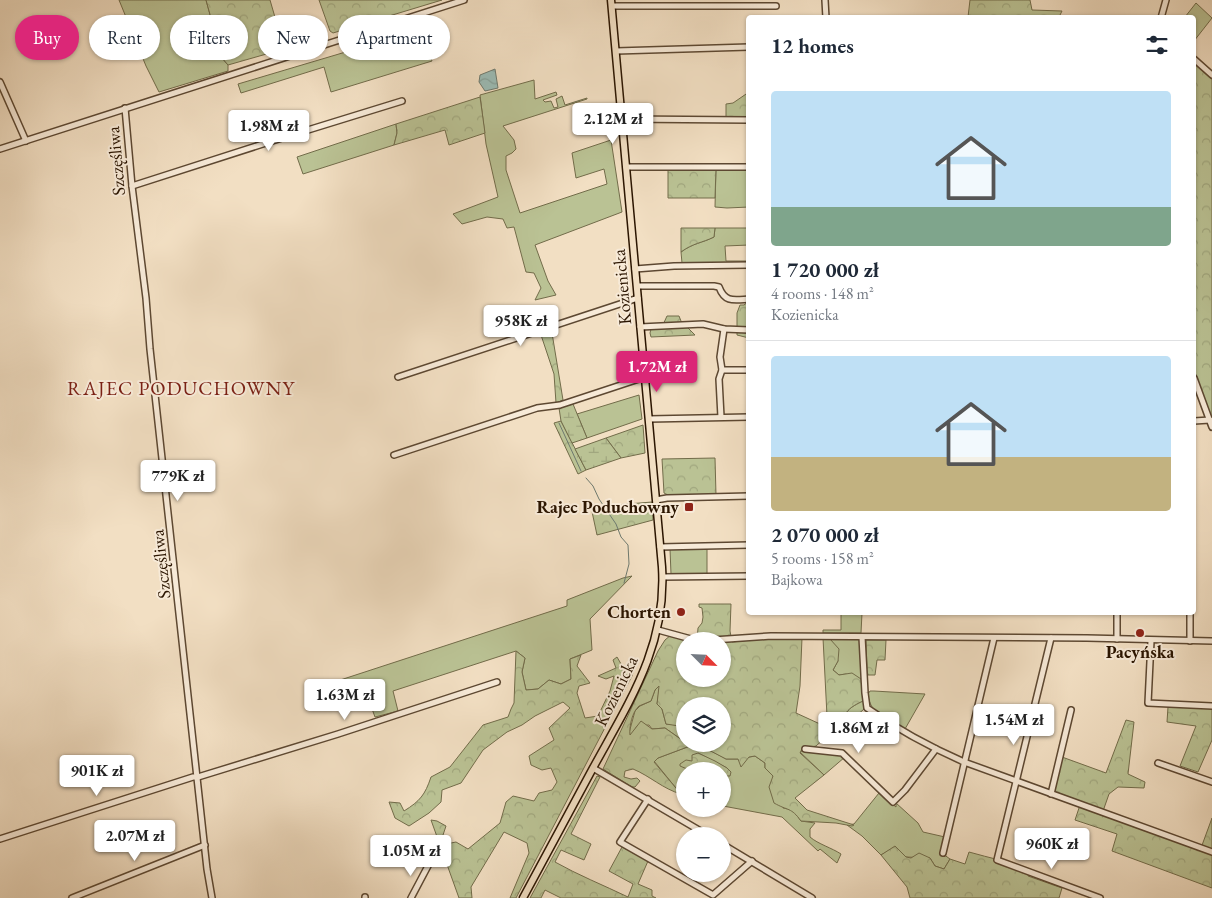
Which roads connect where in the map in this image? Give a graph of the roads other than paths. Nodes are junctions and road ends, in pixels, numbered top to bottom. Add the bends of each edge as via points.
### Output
1 (464, 0) edge
2 (825, 0) edge
3 (1166, 0) edge
4 (611, 3) edge
5 (776, 6) dead end
6 (826, 15) edge
7 (1162, 15) edge
8 (746, 47) edge
9 (616, 51) junction
10 (1196, 60) edge
11 (1212, 75) edge
12 (0, 82) edge
13 (402, 101) dead end
14 (126, 108) junction
15 (622, 119) junction
16 (746, 120) edge
17 (26, 141) junction
18 (0, 149) edge
19 (626, 167) junction
20 (746, 167) edge
21 (132, 186) junction
22 (746, 265) edge
23 (635, 269) junction
24 (637, 286) junction
25 (638, 298) junction
26 (746, 299) edge
27 (640, 327) junction
28 (724, 329) junction
29 (746, 330) edge
30 (722, 370) junction
31 (746, 370) edge
32 (398, 376) dead end
33 (645, 377) junction
34 (1196, 383) edge
35 (721, 417) junction
36 (746, 418) edge
37 (649, 419) junction
38 (1210, 420) junction
39 (1196, 421) edge
40 (1212, 427) edge
41 (394, 455) dead end
42 (746, 496) edge
43 (656, 500) junction
44 (746, 545) edge
45 (660, 547) junction
46 (746, 576) edge
47 (663, 577) junction
48 (1117, 615) edge
49 (1190, 615) edge
50 (658, 630) junction
51 (862, 637) junction
52 (994, 638) junction
53 (1051, 638) junction
54 (1116, 639) junction
55 (1151, 640) junction
56 (1190, 641) junction
57 (1212, 641) edge
58 (497, 682) dead end
59 (1212, 706) edge
60 (1070, 710) dead end
61 (805, 749) dead end
62 (936, 749) junction
63 (964, 762) junction
64 (1158, 763) dead end
65 (593, 768) junction
66 (198, 777) junction
67 (1016, 781) junction
68 (1212, 782) edge
69 (1051, 794) junction
70 (648, 799) junction
71 (693, 827) edge
72 (0, 839) edge
73 (205, 845) junction
74 (731, 849) edge
75 (1212, 852) edge
76 (943, 853) dead end
77 (752, 861) junction
78 (429, 864) dead end
79 (72, 898) edge
80 (212, 898) edge
81 (411, 898) edge
82 (523, 898) edge
83 (812, 898) edge
84 (1100, 898) edge

1 - 14 street
2 - 6 street
3 - 7 street
4 - 5 street
4 - 9 main road, Kozienicka
8 - 9 street
9 - 15 main road, Kozienicka
10 - 11 street
12 - 17 street
13 - 21 street
14 - 17 street
14 - 21 street, Szczęśliwa
15 - 16 street
15 - 19 main road, Kozienicka
17 - 18 street
19 - 20 street
19 - 23 main road, Kozienicka
21 - 66 street, Szczęśliwa
22 - 23 street
23 - 24 main road, Kozienicka
24 - 25 main road, Kozienicka
24 - 26 street via 714,286 726,298
25 - 27 main road, Kozienicka
25 - 32 street
27 - 28 street via 703,324
27 - 33 main road, Kozienicka
28 - 29 street
28 - 30 street via 720,357
30 - 31 street
30 - 35 street via 718,393
33 - 37 main road, Kozienicka
33 - 41 street
34 - 38 street
35 - 36 street
35 - 37 street
37 - 43 main road, Kozienicka
38 - 39 street
38 - 40 street
42 - 43 street
43 - 45 main road, Kozienicka
44 - 45 street
45 - 47 main road, Kozienicka
46 - 47 street
47 - 50 main road, Kozienicka
48 - 54 street
49 - 56 street
50 - 51 street via 691,639 713,640 771,636
50 - 65 main road, Kozienicka via 639,682
51 - 52 street
51 - 62 street via 867,708
52 - 53 street
52 - 63 street
53 - 54 street
53 - 67 street
54 - 55 street
55 - 56 street
55 - 59 street via 1148,703
56 - 57 street
58 - 66 street
60 - 69 street
61 - 62 street via 842,753 893,802
62 - 63 street
63 - 67 street
63 - 76 street
64 - 68 street
65 - 70 street
65 - 82 main road, Kozienicka
66 - 72 street
66 - 73 street, Szczęśliwa
67 - 69 street
67 - 84 street via 997,860
69 - 75 street
70 - 71 street
70 - 77 street via 620,842 713,895
73 - 79 street
73 - 80 street, Szczęśliwa
74 - 77 street
77 - 83 street
78 - 81 street

